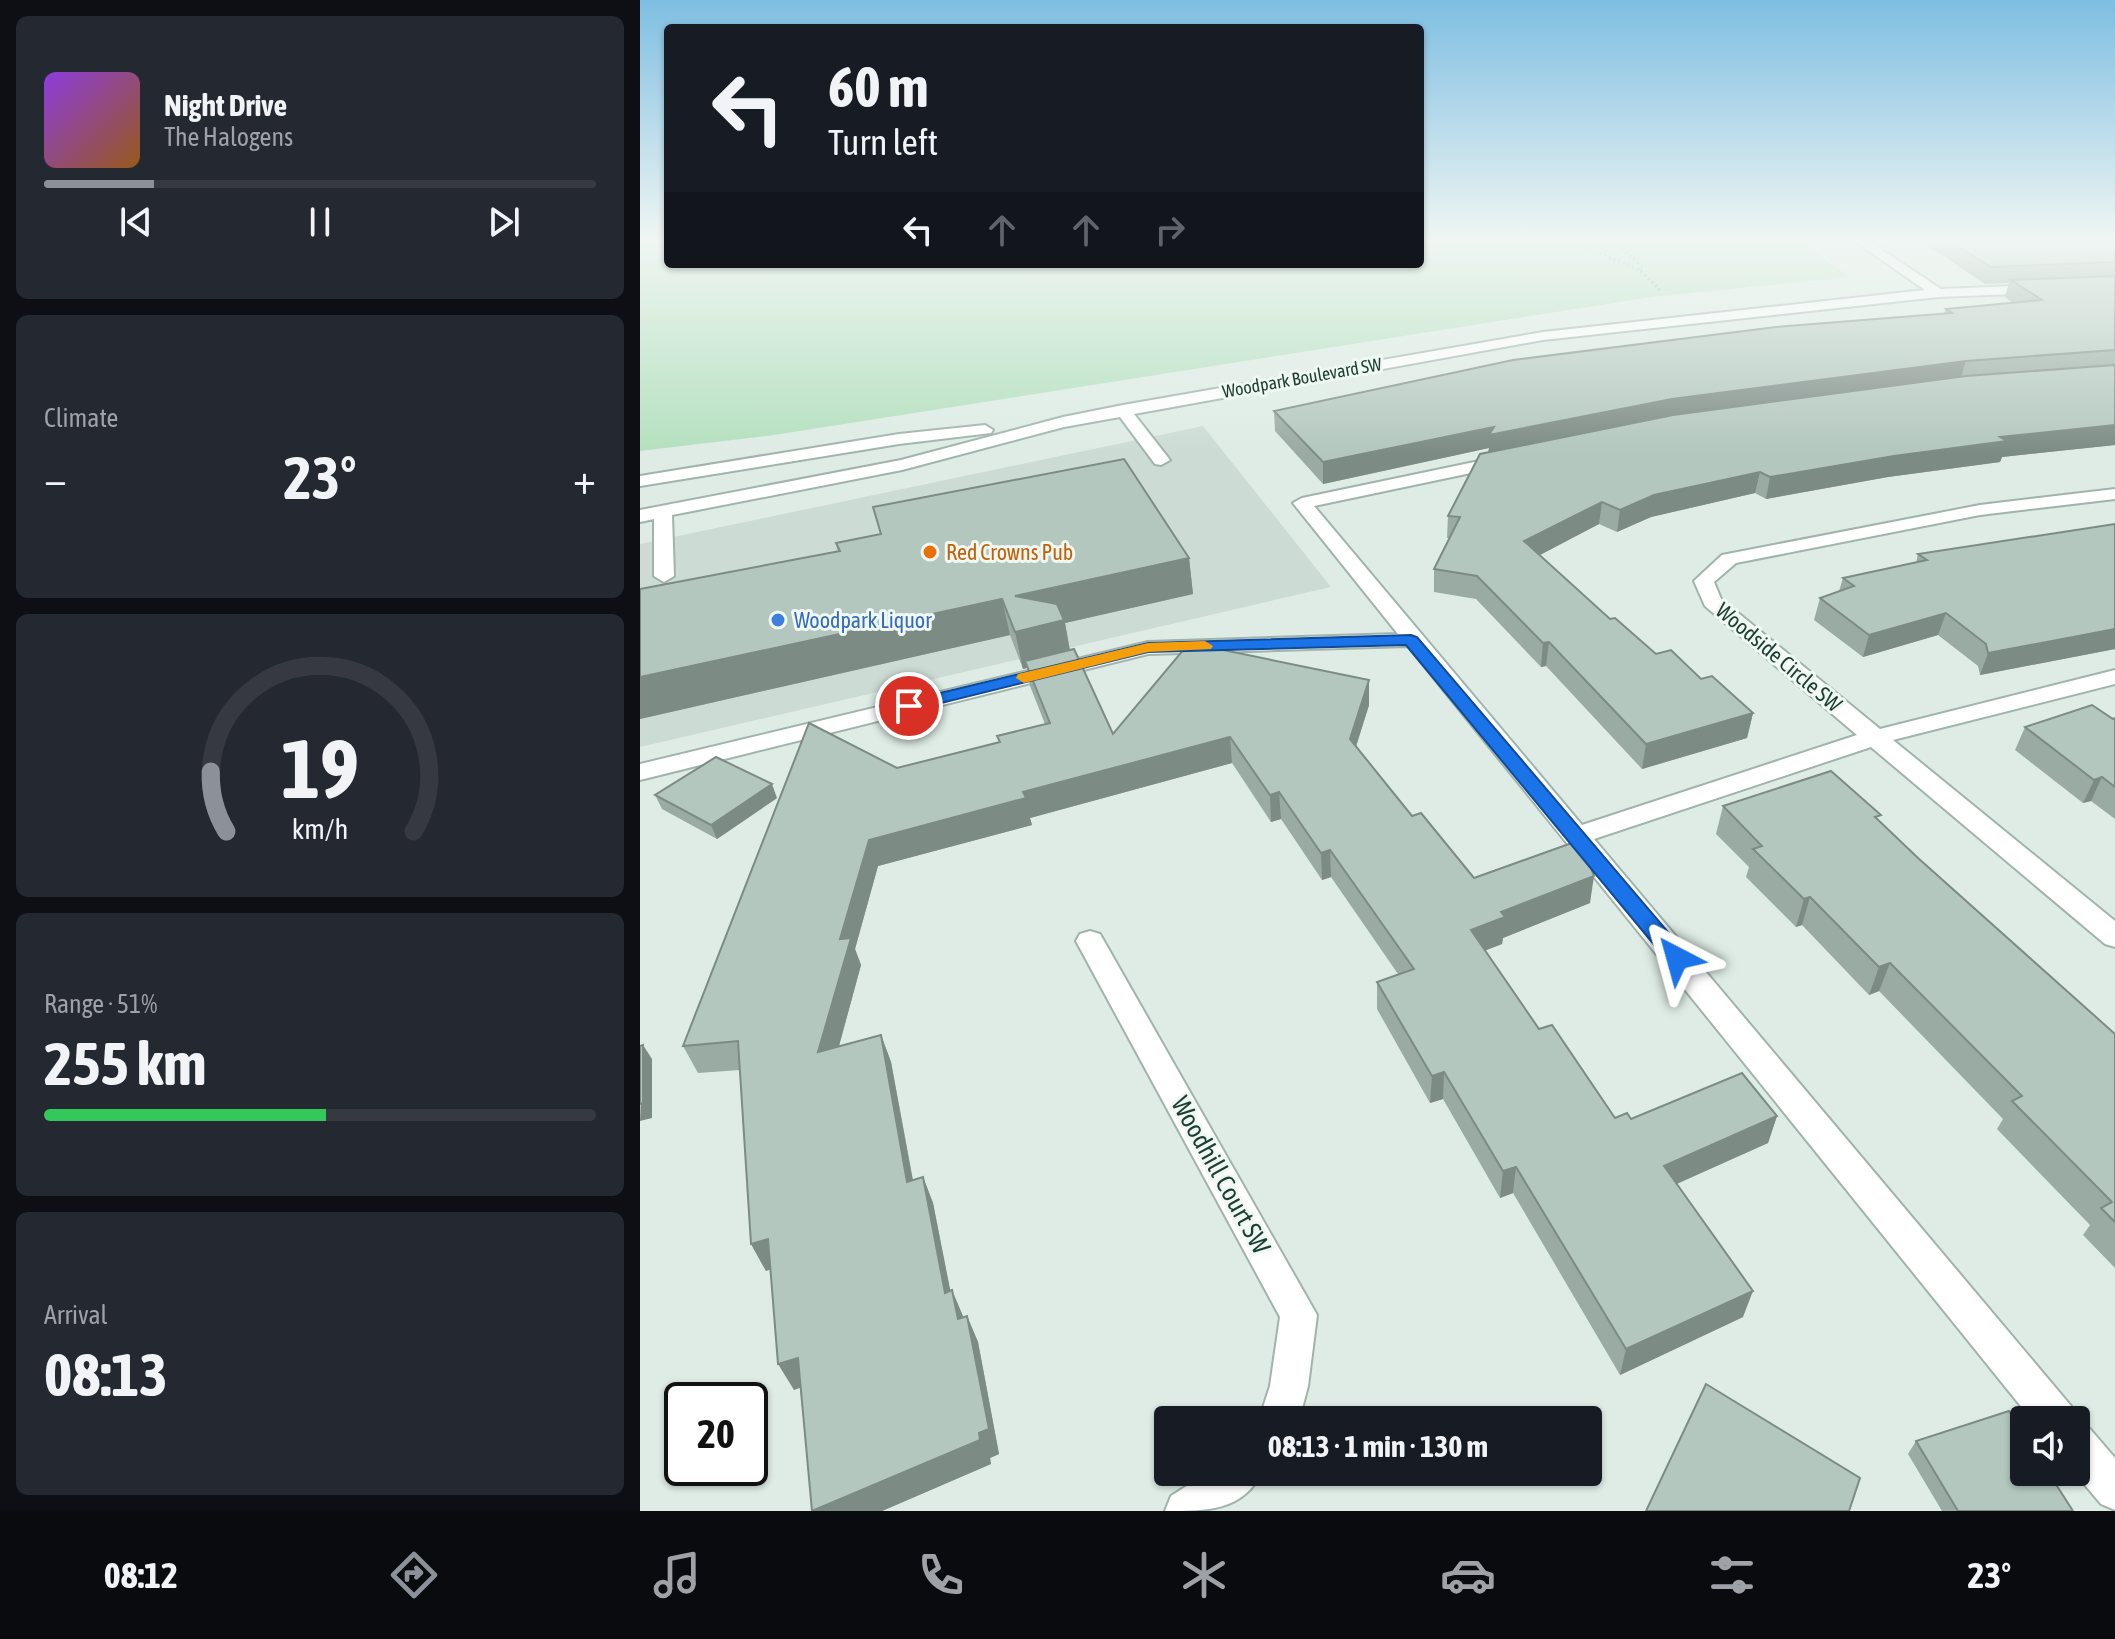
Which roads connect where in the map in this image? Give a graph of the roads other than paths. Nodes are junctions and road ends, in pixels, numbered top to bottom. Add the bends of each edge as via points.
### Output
1 (1759, 313) edge
2 (1123, 410) junction
3 (1063, 422) junction
4 (1531, 455) edge
5 (1161, 460) dead end
6 (640, 481) edge
7 (2115, 494) edge
8 (663, 511) junction
9 (640, 516) edge
10 (664, 576) dead end
11 (1411, 640) junction
12 (2115, 677) edge
13 (1876, 737) junction
14 (640, 772) edge
15 (1577, 836) junction
16 (2115, 937) edge
17 (1090, 941) dead end
18 (1283, 1406) edge
19 (2045, 1406) edge
20 (2090, 1460) edge
21 (1224, 1486) edge
22 (2115, 1490) edge
23 (1186, 1511) edge

1 - 2 street, Woodpark Boulevard SW via 1543,336
2 - 3 street, Woodpark Boulevard SW
2 - 5 street
3 - 6 street, Woodpark Boulevard SW via 899,439
3 - 8 street, Woodpark Boulevard SW via 902,465
4 - 11 street via 1302,503
7 - 13 street, Woodside Circle SW via 1980,510 1787,546 1729,559 1704,581 1712,602
8 - 9 street, Woodpark Boulevard SW
8 - 10 street
11 - 14 street via 1148,648
11 - 15 street
12 - 13 street
13 - 15 street
13 - 16 street, Woodside Circle SW
15 - 19 street
17 - 18 street, Woodhill Court SW via 1299,1315
20 - 22 street
21 - 23 street

